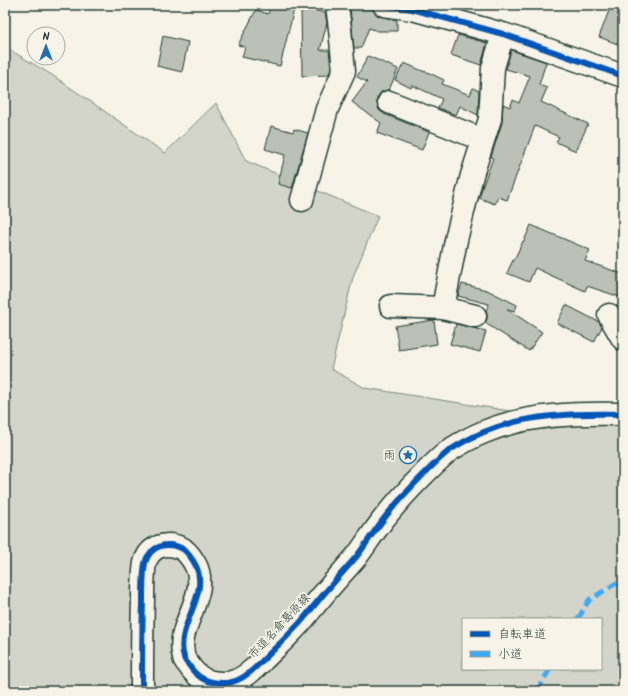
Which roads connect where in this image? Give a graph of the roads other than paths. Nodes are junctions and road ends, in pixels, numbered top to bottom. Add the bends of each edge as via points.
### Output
1 (337, 5) edge
2 (384, 5) edge
3 (412, 7) edge
4 (503, 34) junction
5 (623, 76) edge
6 (389, 102) dead end
7 (483, 140) junction
8 (302, 200) dead end
9 (391, 306) dead end
10 (443, 308) junction
11 (609, 315) dead end
12 (475, 316) dead end
13 (623, 339) edge
14 (623, 414) edge
15 (142, 691) edge

1 - 8 street via 344,71 327,109
2 - 3 street
3 - 4 street
4 - 5 street
4 - 7 street via 493,68 490,119
6 - 7 street
7 - 10 street via 456,240
9 - 10 street
10 - 12 street
11 - 13 street
14 - 15 street, 市道名倉葛原線 via 560,415 526,420 484,432 449,451 406,491 298,626 243,678 231,683 207,681 197,676 184,658 182,637 198,591 196,567 184,550 173,545 156,547 145,562

